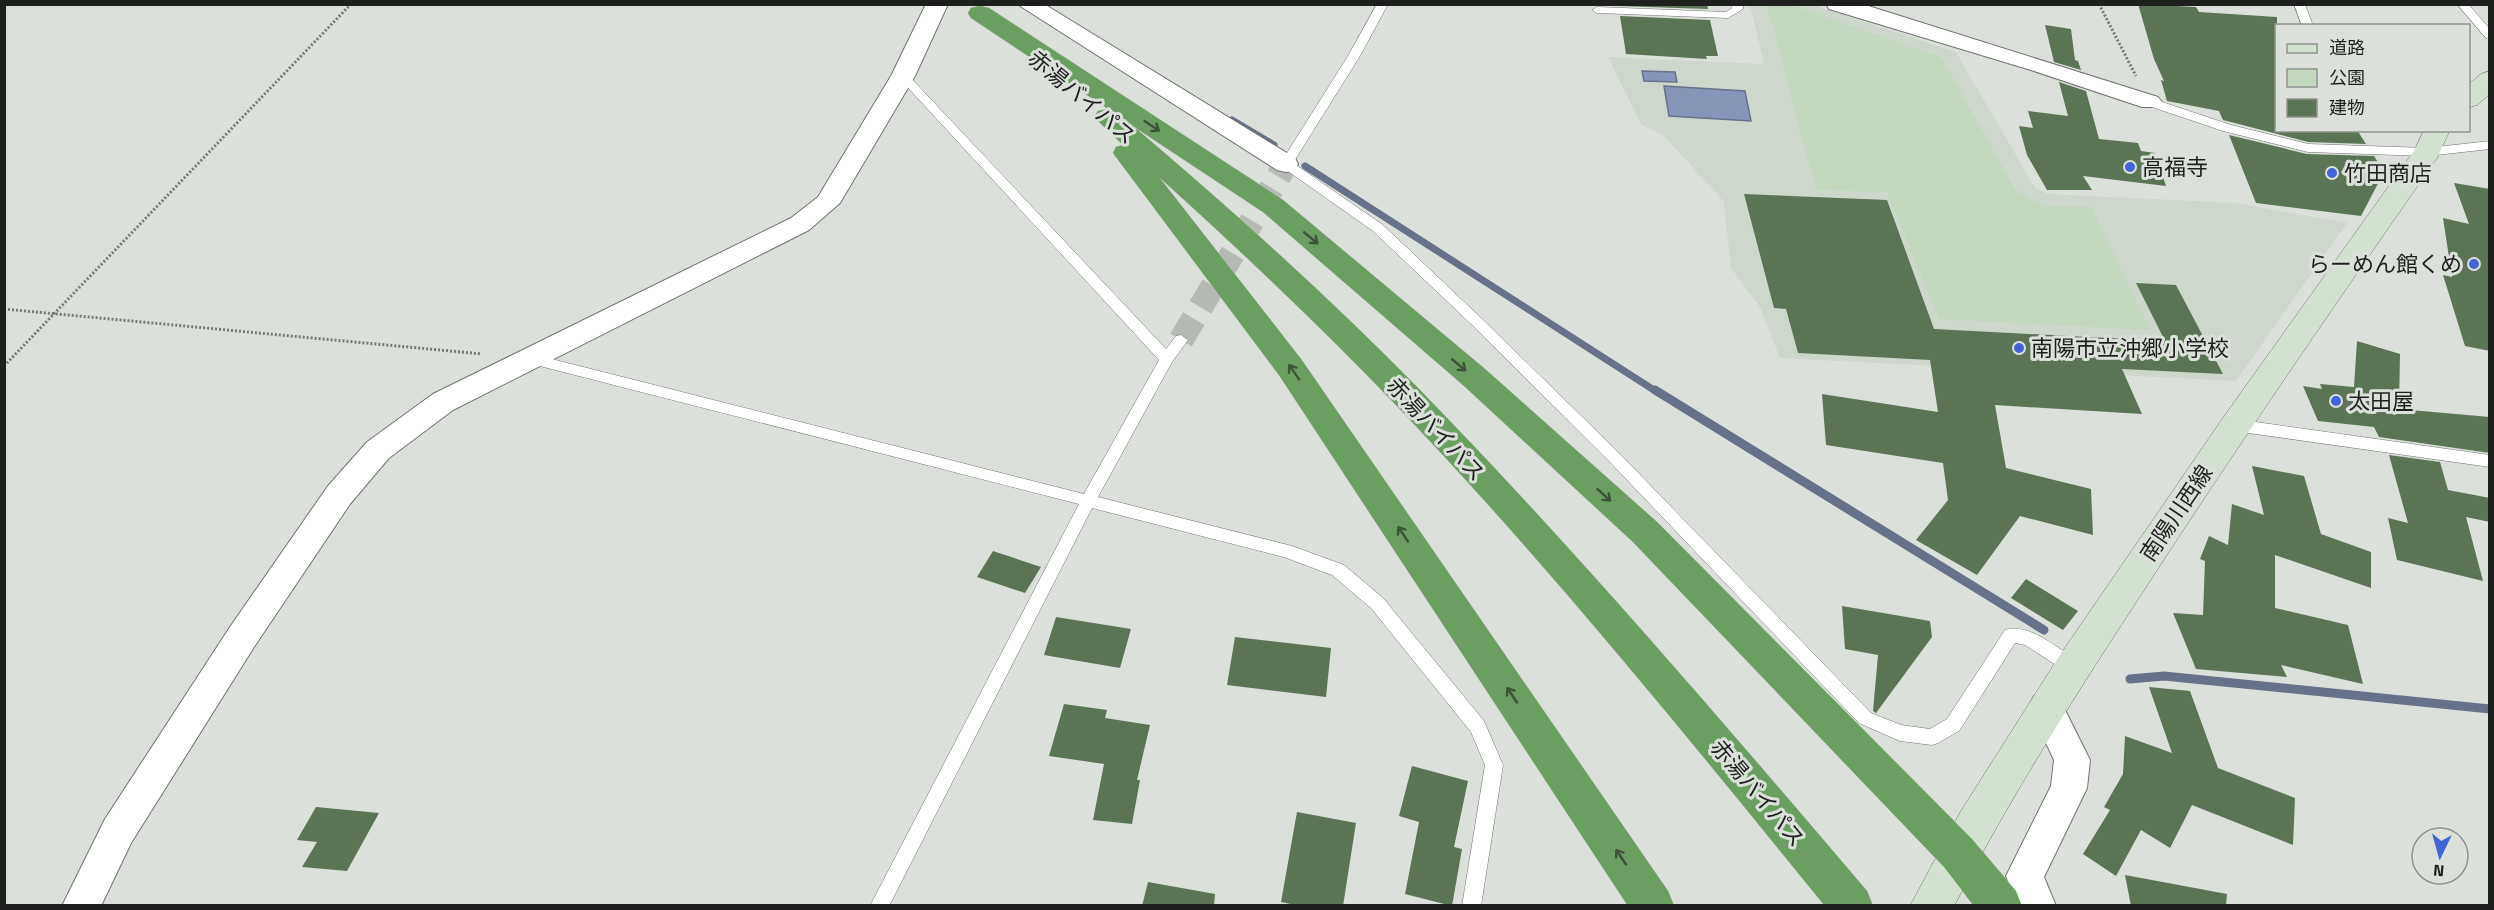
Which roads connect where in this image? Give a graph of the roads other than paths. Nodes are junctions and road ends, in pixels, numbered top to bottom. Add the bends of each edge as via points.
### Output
1 (937, 4) edge
2 (1028, 4) edge
3 (1383, 4) edge
4 (1737, 4) edge
5 (1837, 4) edge
6 (2299, 4) edge
7 (2462, 4) edge
8 (974, 8) edge
9 (1597, 9) dead end
10 (2307, 24) edge
11 (2490, 36) edge
12 (903, 76) junction
13 (2490, 80) edge
14 (2470, 99) edge
15 (1086, 100) junction
16 (2150, 102) joint
17 (2432, 137) edge
18 (2490, 145) edge
19 (1286, 164) junction
20 (1181, 340) tunnel mouth
21 (532, 359) junction
22 (1167, 359) junction
23 (2234, 425) junction
24 (2490, 461) edge
25 (1088, 501) junction
26 (2073, 667) junction
27 (2046, 706) junction
28 (1958, 854) junction
29 (81, 906) edge
30 (879, 906) edge
31 (1471, 906) edge
32 (1653, 906) edge
33 (1852, 906) edge
34 (1930, 906) edge
35 (2001, 906) edge
36 (2037, 906) edge

1 - 12 street
2 - 19 street
3 - 19 lane
4 - 9 lane via 1738,9 1728,15
5 - 16 street
6 - 10 lane
7 - 11 lane
8 - 15 highway, 赤湯バイパス
8 -> 28 highway via 1273,206 1474,377 1645,532
12 - 21 street via 827,202 800,224
12 - 22 lane
13 - 14 main road
32 -> 15 highway via 1290,367
15 - 33 highway, 赤湯バイパス via 1185,184 1345,335 1447,439 1685,707
16 - 17 lane via 2226,128 2308,148
17 - 18 lane
17 - 23 main road, 南陽川西線
19 - 26 lane via 1378,228 1475,320 1613,456 1865,718 1900,733 1932,737 1953,725 2011,635 2029,639
20 - 22 lane
21 - 25 lane
21 - 29 street via 443,402 378,450 339,495 130,811
22 - 25 lane
23 - 24 lane
23 - 26 main road, 南陽川西線
25 - 30 lane
25 - 31 lane via 1287,551 1338,570 1377,603 1478,728 1494,765
26 - 27 main road, 南陽川西線
27 - 28 main road, 南陽川西線
27 - 36 street via 2072,760 2069,788 2025,876
28 - 34 main road, 南陽川西線
28 - 35 highway

